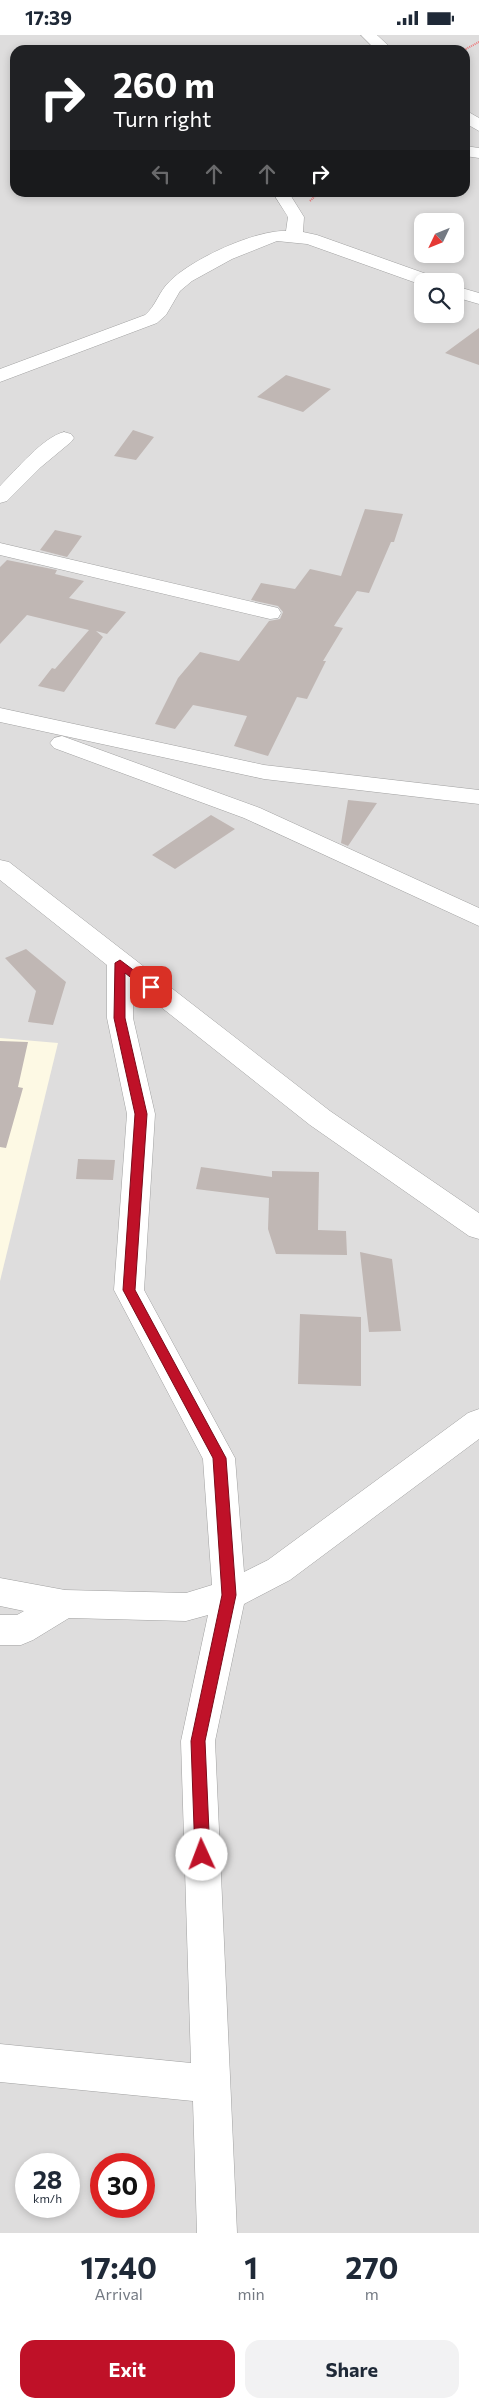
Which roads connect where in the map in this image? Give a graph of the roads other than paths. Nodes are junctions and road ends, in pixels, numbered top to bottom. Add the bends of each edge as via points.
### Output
1 (368, 35) edge
2 (379, 45) edge
3 (284, 197) edge
4 (294, 236) junction
5 (414, 276) edge
6 (464, 294) edge
7 (479, 299) edge
8 (0, 376) edge
9 (64, 438) dead end
10 (0, 497) edge
11 (0, 549) edge
12 (270, 613) dead end
13 (0, 715) edge
14 (40, 724) junction
15 (479, 797) edge
16 (0, 868) edge
17 (479, 918) edge
18 (120, 963) junction
19 (479, 1228) edge
20 (479, 1422) edge
21 (0, 1592) edge
22 (229, 1595) junction
23 (65, 1604) junction
24 (0, 1630) edge
25 (0, 2063) edge
26 (211, 2084) junction
27 (216, 2233) edge

1 - 2 street
3 - 4 street via 296,217
4 - 5 street
4 - 8 street via 263,239 189,274 177,284 159,314 151,319
6 - 7 street
9 - 10 street
11 - 12 street
13 - 14 street
14 - 15 street via 264,772
14 - 17 street via 60,742 252,813
16 - 18 street
18 - 19 street via 320,1118
18 - 22 street via 120,1018 141,1114 129,1290 219,1458
20 - 22 street via 279,1570
21 - 23 street
22 - 23 street via 186,1607
22 - 26 street via 198,1741
23 - 24 street via 21,1630
25 - 26 street
26 - 27 street

